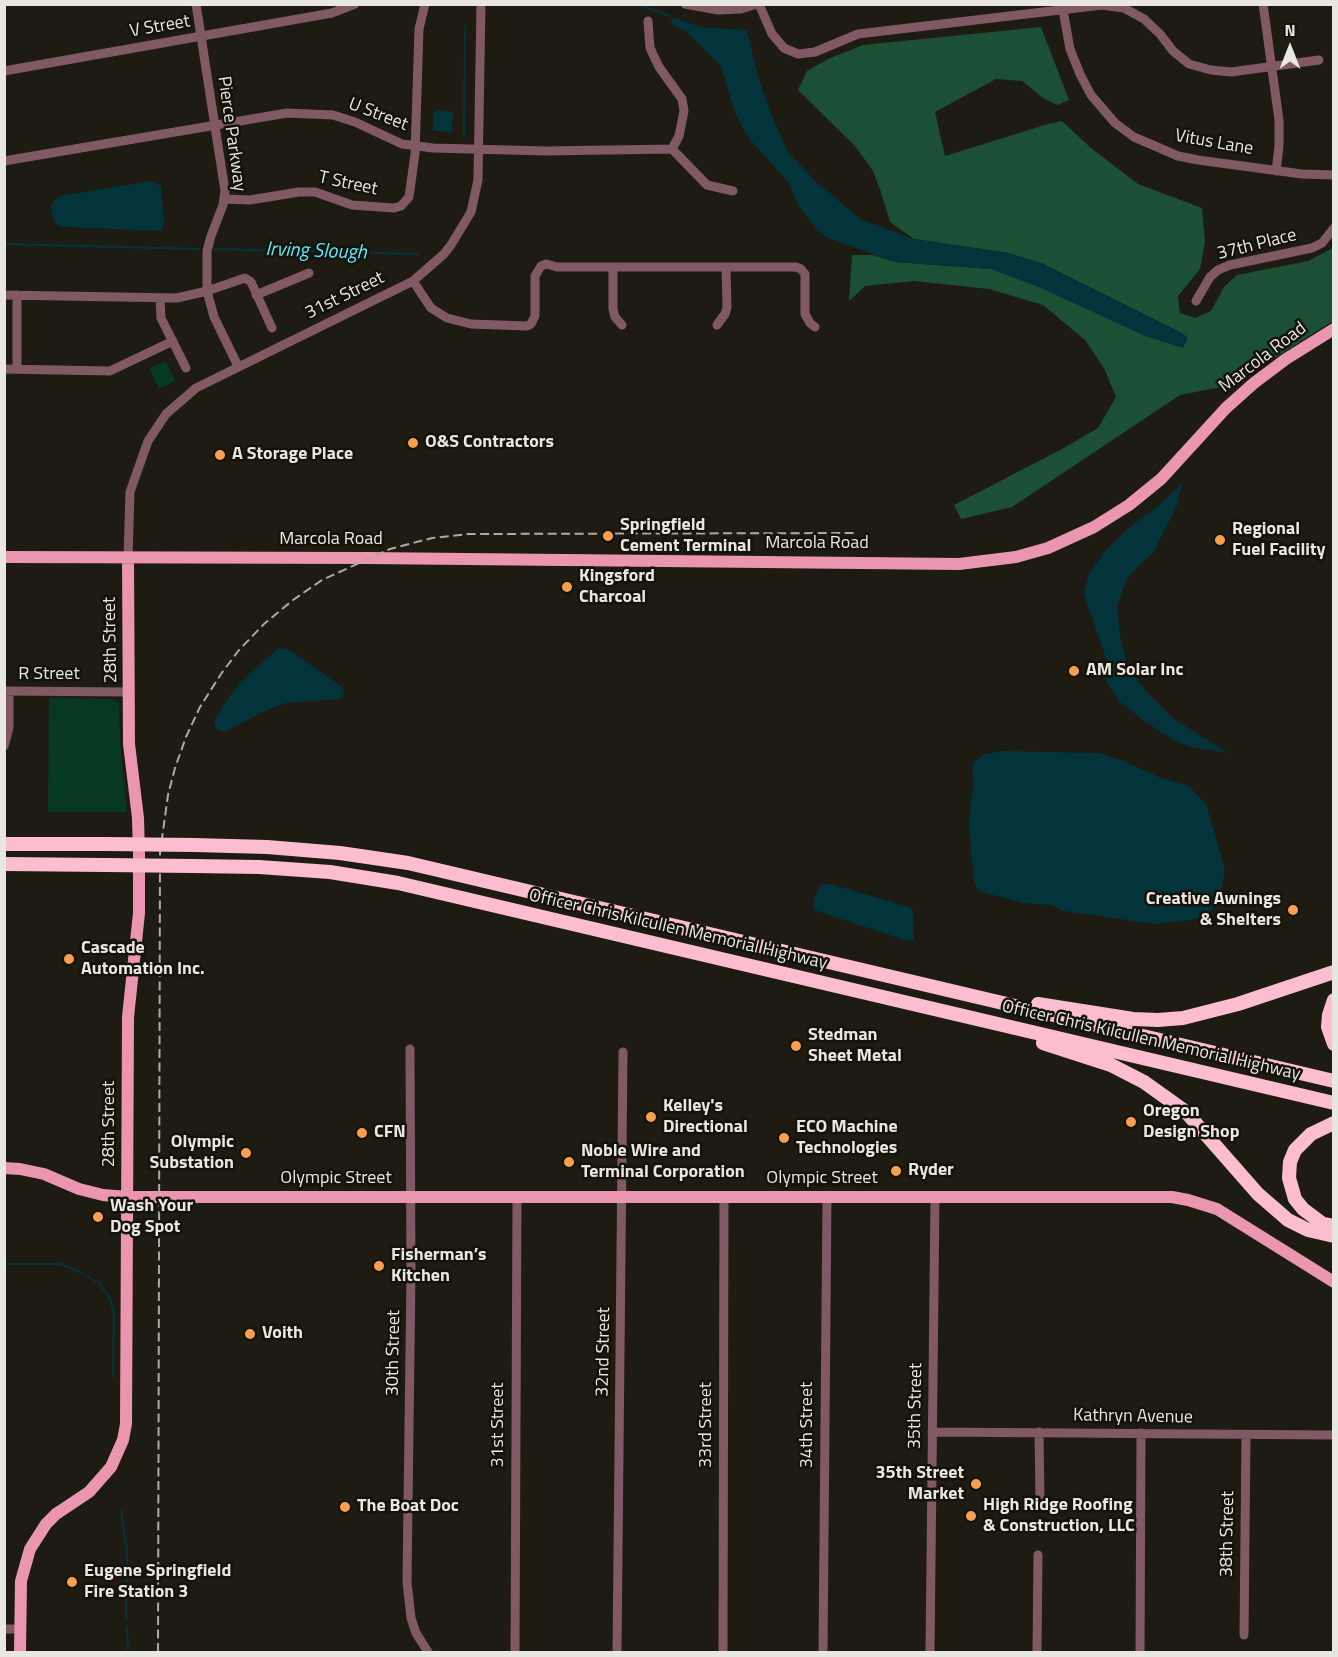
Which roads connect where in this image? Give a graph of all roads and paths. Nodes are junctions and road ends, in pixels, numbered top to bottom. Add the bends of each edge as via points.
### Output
1 (196, 4) edge
2 (355, 4) edge
3 (425, 4) edge
4 (481, 4) edge
5 (685, 4) edge
6 (758, 4) edge
7 (1263, 4) edge
8 (1063, 10) junction
9 (648, 21) dead end
10 (201, 36) junction
11 (1318, 60) dead end
12 (1272, 66) junction
13 (4, 70) edge
14 (216, 125) junction
15 (415, 145) junction
16 (672, 149) junction
17 (480, 150) junction
18 (4, 161) edge
19 (1276, 171) junction
20 (1334, 175) edge
21 (733, 191) dead end
22 (225, 199) junction
23 (1334, 228) edge
24 (612, 267) junction
25 (726, 268) junction
26 (309, 273) dead end
27 (413, 281) junction
28 (207, 291) junction
29 (4, 295) edge
30 (17, 295) junction
31 (256, 295) junction
32 (160, 298) junction
33 (1196, 301) dead end
34 (622, 325) dead end
35 (717, 325) dead end
36 (815, 327) dead end
37 (272, 328) dead end
38 (1334, 329) edge
39 (173, 341) junction
40 (238, 366) junction
41 (186, 368) dead end
42 (4, 369) edge
43 (17, 369) junction
44 (4, 557) edge
45 (128, 558) junction
46 (7, 691) edge
47 (130, 692) junction
48 (4, 746) edge
49 (4, 844) edge
50 (4, 864) edge
51 (1334, 972) edge
52 (931, 987) junction
53 (1334, 1000) edge
54 (956, 1014) junction
55 (1334, 1044) edge
56 (410, 1048) dead end
57 (623, 1052) dead end
58 (1334, 1081) edge
59 (1334, 1103) edge
60 (1334, 1123) edge
61 (4, 1168) edge
62 (128, 1197) junction
63 (518, 1197) junction
64 (622, 1197) junction
65 (724, 1197) junction
66 (827, 1197) junction
67 (935, 1197) junction
68 (410, 1198) junction
69 (1334, 1226) edge
70 (1334, 1236) edge
71 (1334, 1281) edge
72 (932, 1432) junction
73 (1039, 1432) junction
74 (1141, 1433) junction
75 (1246, 1434) junction
76 (1334, 1435) edge
77 (1040, 1499) dead end
78 (1038, 1555) dead end
79 (4, 1629) edge
80 (20, 1629) junction
81 (1244, 1635) dead end
82 (20, 1653) edge
83 (428, 1653) edge
84 (514, 1653) edge
85 (617, 1653) edge
86 (723, 1653) edge
87 (823, 1653) edge
88 (930, 1653) edge
89 (1036, 1653) edge
90 (1140, 1653) edge

1 - 10 street, Pierce Parkway
2 - 10 street, V Street via 332,13
3 - 15 street, T Street via 419,29
4 - 17 street, 31st Street
5 - 6 street via 718,10
6 - 8 street via 772,34 784,48 798,54 815,52 858,34
7 - 12 street
8 - 12 street via 1102,5 1124,8 1144,18 1189,64 1211,70 1231,72
8 - 19 street, Vitus Lane via 1070,49 1080,74 1095,101 1115,123 1134,137 1178,156
9 - 16 street via 650,48 682,99 679,136
10 - 13 street, V Street
10 - 14 street, Pierce Parkway
11 - 12 street
12 - 19 street via 1280,146
14 - 15 street, U Street via 287,113 325,114 355,122 402,144
14 - 18 street, U Street
14 - 22 street, Pierce Parkway
15 - 17 street, U Street
15 - 22 street, T Street via 409,197 394,208 352,205 315,192
16 - 17 street, U Street
16 - 21 street via 707,185
17 - 27 street, 31st Street via 471,212 444,254
19 - 20 street, Vitus Lane
22 - 28 street, Pierce Parkway via 207,250
23 - 33 street, 37th Place via 1322,243 1312,248 1218,270
24 - 25 street
24 - 27 street via 541,266 535,276 535,316 527,326 471,324 447,318 431,308
24 - 34 street via 613,309
25 - 35 street via 727,307
25 - 36 street via 801,269 806,279 805,314
26 - 31 street
27 - 40 street, 31st Street
28 - 31 street via 245,278
28 - 32 street
28 - 40 street, Pierce Parkway via 214,317
29 - 30 street
30 - 32 street
30 - 43 street
31 - 37 street
32 - 39 street via 161,318
38 - 45 main road, Marcola Road via 1254,383 1161,479 1129,505 1094,527 1048,548 1016,557 959,564
39 - 41 street
39 - 43 street via 110,371
40 - 45 street, 31st Street via 196,388 166,414 148,441 130,492
42 - 43 street
44 - 45 main road, Marcola Road
45 - 47 main road, 28th Street
46 - 47 street, R Street
46 - 48 street via 8,738
47 - 62 main road, 28th Street via 129,744 138,818 139,913 128,1017
49 - 52 highway, Officer Chris Kilcullen Memorial Highway, bridge via 267,847 408,863
50 - 54 highway, Officer Chris Kilcullen Memorial Highway, bridge via 259,867 330,872 398,883
51 - 52 highway via 1209,1013 1158,1020
52 - 58 highway, Officer Chris Kilcullen Memorial Highway
53 - 55 highway via 1328,1027
54 - 59 highway, Officer Chris Kilcullen Memorial Highway
54 - 70 highway via 1111,1065 1144,1082 1186,1112 1258,1194 1288,1220
56 - 68 street, 30th Street
57 - 64 street, 32nd Street
60 - 69 highway via 1311,1134 1295,1150 1289,1178 1295,1199 1303,1209 1323,1224
61 - 62 main road, Olympic Street via 44,1174 103,1195
62 - 68 main road, Olympic Street
62 - 80 main road, 28th Street via 127,1404 123,1440 101,1481 45,1524 30,1549 21,1581
63 - 64 main road, Olympic Street
63 - 68 main road, Olympic Street
63 - 84 street, 31st Street
64 - 65 main road, Olympic Street
64 - 85 street, 32nd Street
65 - 66 main road, Olympic Street
65 - 86 street, 33rd Street
66 - 67 main road, Olympic Street
66 - 87 street, 34th Street
67 - 71 main road, Olympic Street via 1156,1196 1188,1200 1230,1216
67 - 72 street, 35th Street
68 - 83 street, 30th Street via 407,1582 411,1618
72 - 73 street, Kathryn Avenue
72 - 88 street, 35th Street
73 - 74 street, Kathryn Avenue
73 - 77 street
74 - 75 street, Kathryn Avenue
74 - 90 street
75 - 76 street, Kathryn Avenue
75 - 81 street, 38th Street
78 - 89 street
79 - 80 street
80 - 82 main road, 28th Street

